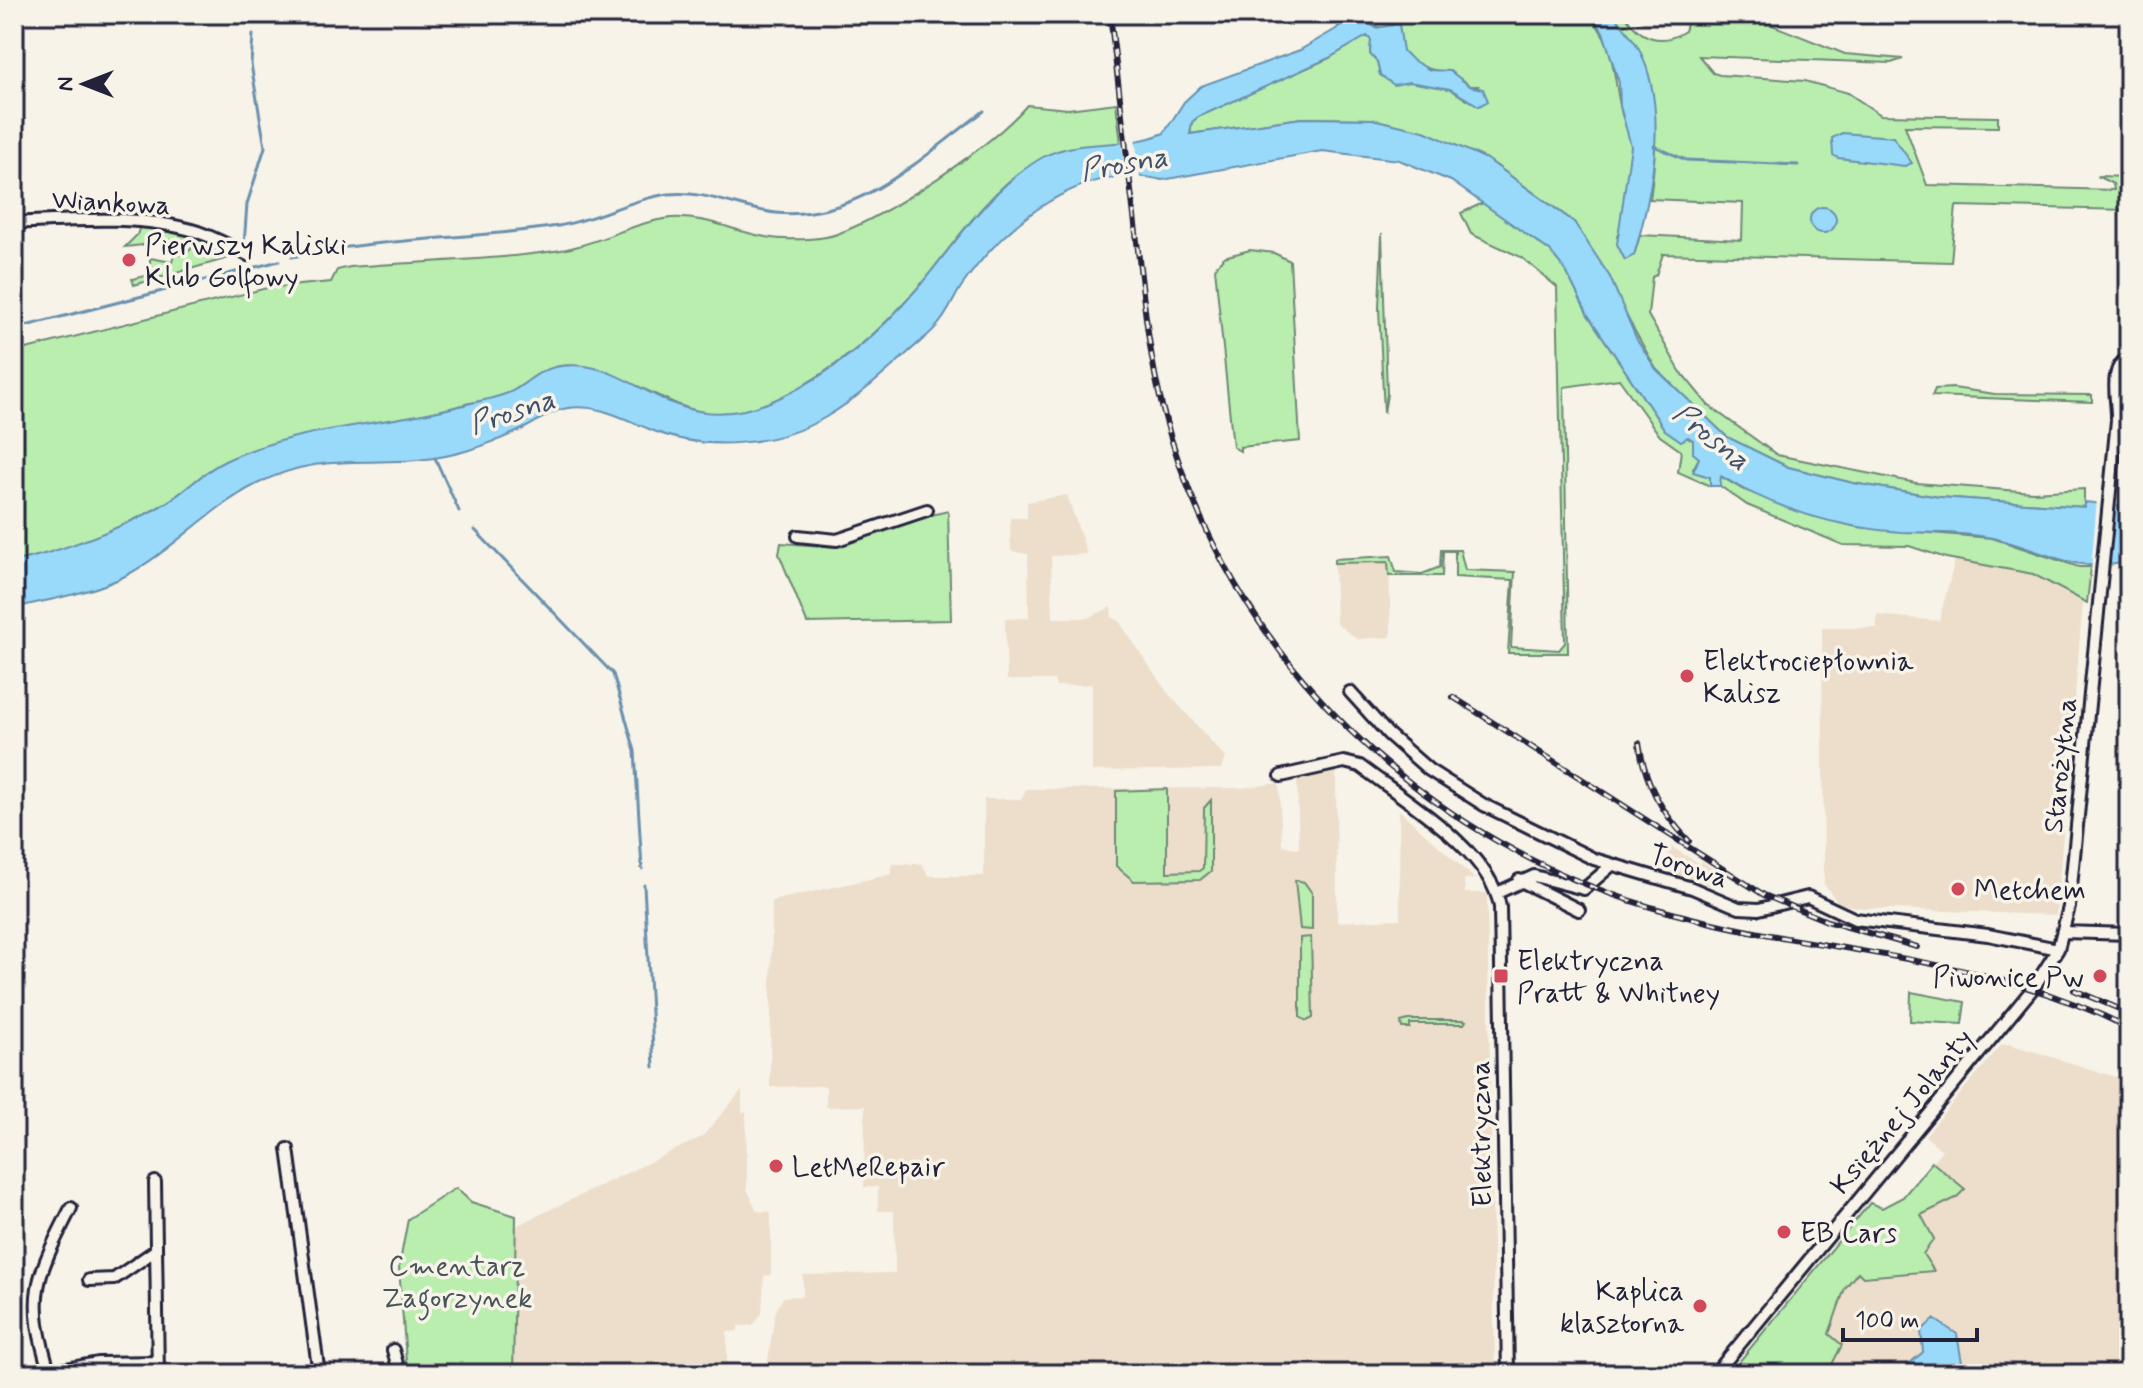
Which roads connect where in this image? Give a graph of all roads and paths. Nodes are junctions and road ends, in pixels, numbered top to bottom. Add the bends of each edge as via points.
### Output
1 (14, 223) edge
2 (248, 255) dead end
3 (2129, 357) edge
4 (2117, 389) junction
5 (2129, 400) edge
6 (2117, 420) junction
7 (927, 510) dead end
8 (798, 536) dead end
9 (1350, 692) dead end
10 (1281, 776) dead end
11 (1612, 865) junction
12 (1519, 880) junction
13 (1497, 893) junction
14 (1579, 910) dead end
15 (2064, 932) junction
16 (2129, 934) edge
17 (2058, 949) junction
18 (288, 1149) dead end
19 (155, 1182) dead end
20 (71, 1208) dead end
21 (156, 1250) junction
22 (89, 1280) dead end
23 (393, 1350) dead end
24 (158, 1368) edge
25 (50, 1373) edge
26 (319, 1374) edge
27 (400, 1374) edge
28 (1508, 1374) edge
29 (1715, 1374) edge

1 - 2 street, Wiankowa via 94,220 175,227
3 - 4 street via 2115,370
4 - 5 street
4 - 6 street
5 - 6 street
6 - 15 street, Starożytna
7 - 8 street via 837,540
9 - 11 street, Torowa via 1408,753 1453,786 1559,845
10 - 13 street via 1344,762 1360,766 1456,840
11 - 12 street via 1584,889 1534,876
11 - 17 street, Torowa via 1739,908 1759,909 1808,897 1855,919
12 - 13 street
12 - 14 street
13 - 28 street, Elektryczna
15 - 16 street
15 - 17 street, Starożytna
17 - 29 street, Księżnej Jolanty via 2034,987
18 - 26 street
19 - 21 street
20 - 25 street via 36,1287
21 - 22 street via 114,1279
21 - 24 street
23 - 27 street
24 - 25 street via 98,1363

